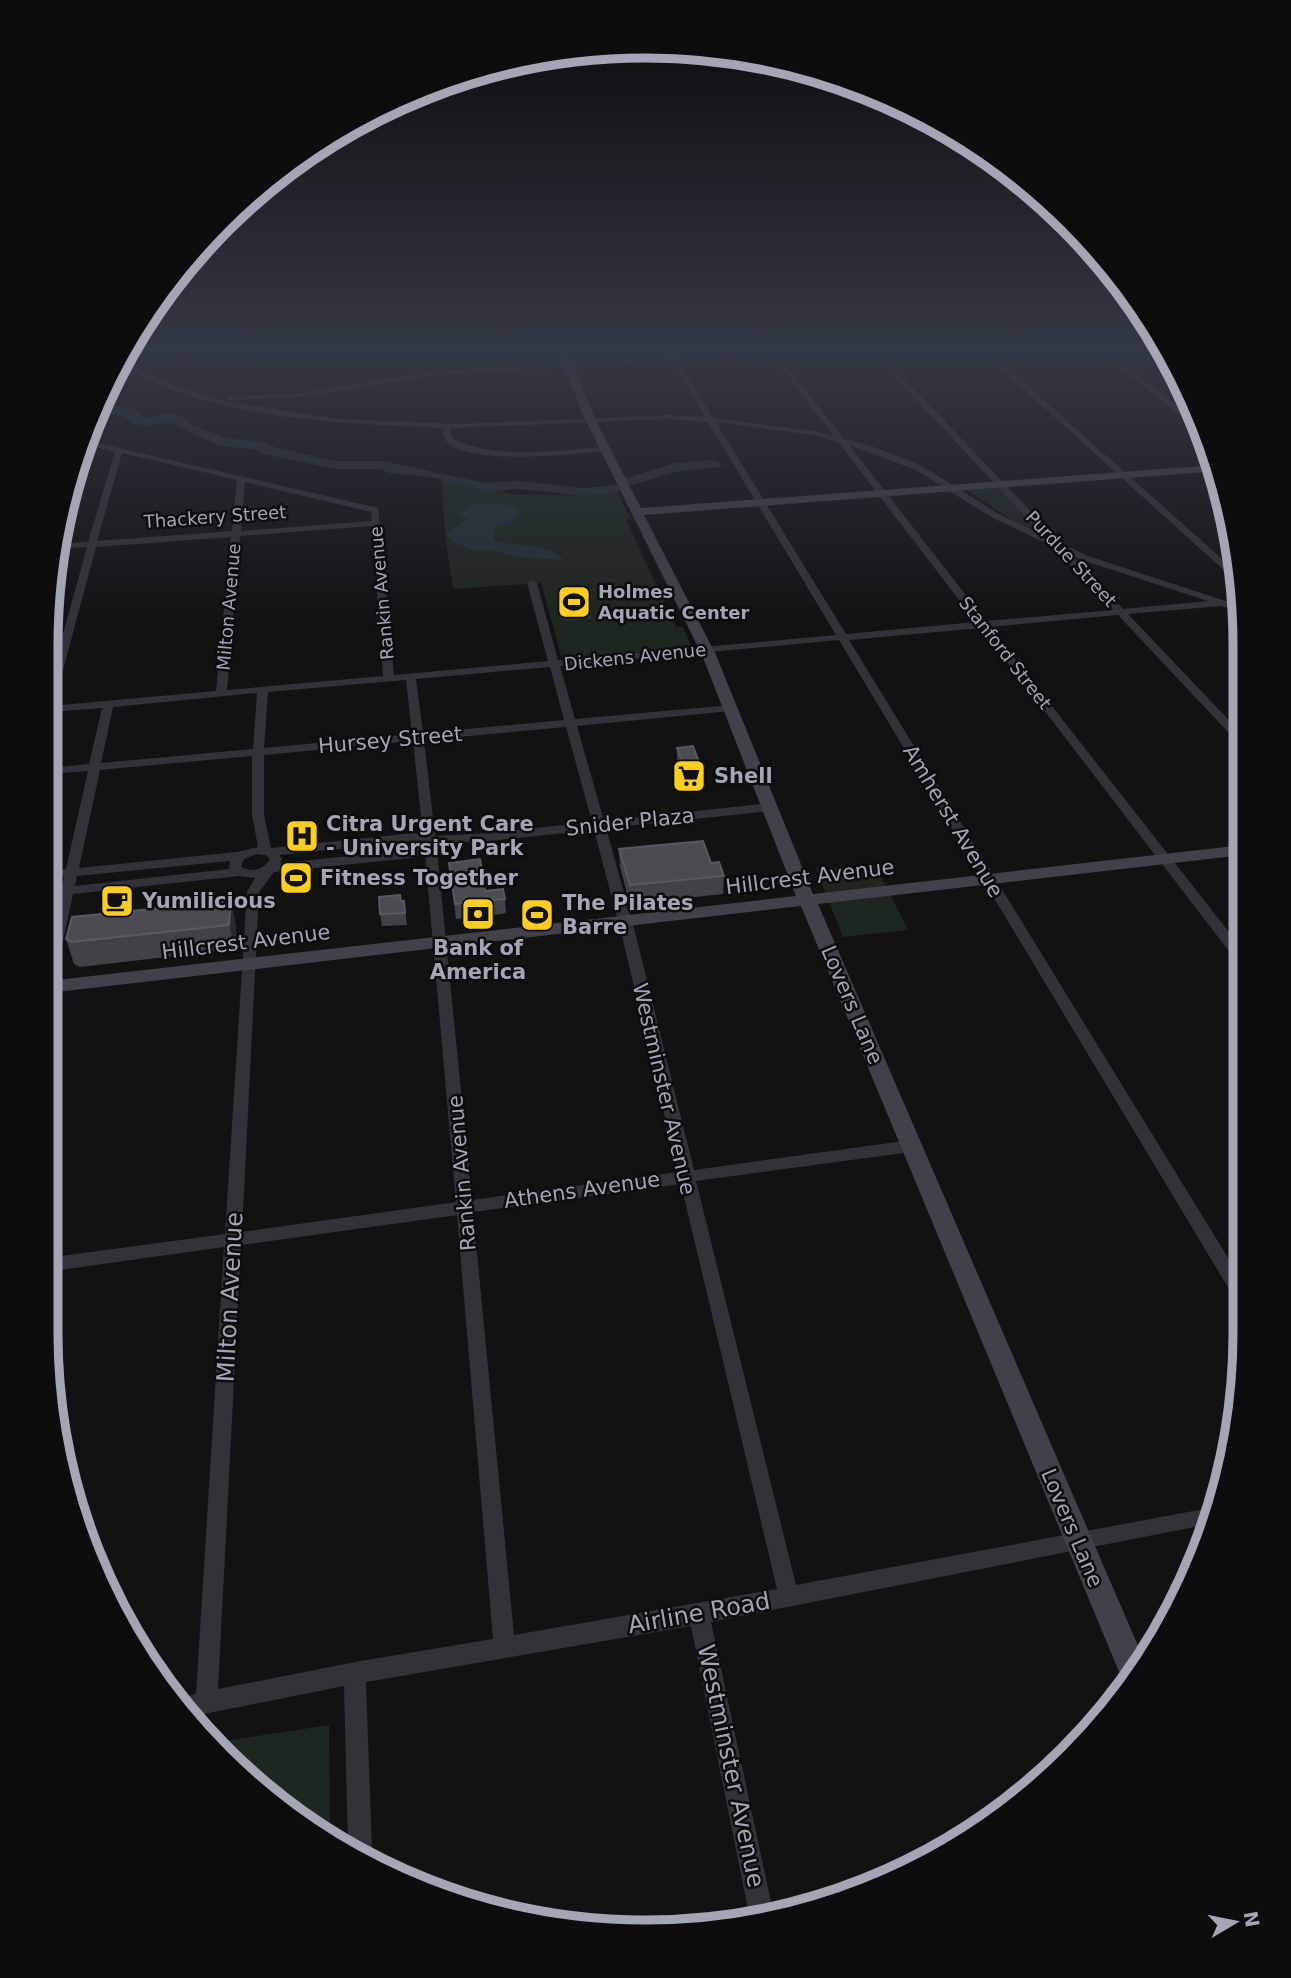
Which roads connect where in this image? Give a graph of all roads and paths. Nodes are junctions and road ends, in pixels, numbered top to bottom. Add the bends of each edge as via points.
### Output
1 (449, 438) edge
2 (600, 438) edge
3 (722, 438) edge
4 (833, 438) edge
5 (958, 438) edge
6 (1081, 438) edge
7 (841, 440) junction
8 (94, 444) edge
9 (605, 449) junction
10 (120, 450) junction
11 (1206, 469) edge
12 (1122, 475) junction
13 (242, 477) junction
14 (1002, 484) junction
15 (953, 488) junction
16 (882, 493) junction
17 (761, 502) junction
18 (637, 512) junction
19 (376, 523) junction
20 (236, 533) junction
21 (92, 544) junction
22 (67, 546) edge
23 (1059, 547) junction
24 (1228, 569) edge
25 (532, 583) dead end
26 (1220, 603) junction
27 (1232, 606) edge
28 (1120, 612) junction
29 (983, 624) junction
30 (841, 636) junction
31 (707, 650) junction
32 (555, 665) junction
33 (58, 670) edge
34 (411, 677) junction
35 (389, 679) junction
36 (262, 691) junction
37 (221, 694) junction
38 (108, 704) junction
39 (58, 708) edge
40 (731, 708) junction
41 (571, 723) junction
42 (1233, 731) edge
43 (417, 737) junction
44 (260, 752) junction
45 (96, 767) junction
46 (58, 770) edge
47 (771, 807) junction
48 (600, 826) junction
49 (259, 833) junction
50 (428, 844) junction
51 (1233, 851) edge
52 (268, 852) junction
53 (242, 855) junction
54 (1165, 859) junction
55 (268, 869) junction
56 (73, 873) junction
57 (241, 873) junction
58 (58, 874) edge
59 (988, 880) junction
60 (68, 891) junction
61 (253, 891) junction
62 (58, 892) edge
63 (807, 900) junction
64 (625, 921) junction
65 (441, 942) junction
66 (58, 943) edge
67 (1233, 948) edge
68 (251, 964) junction
69 (58, 984) edge
70 (911, 1146) junction
71 (685, 1176) junction
72 (465, 1207) junction
73 (234, 1238) junction
74 (58, 1263) edge
75 (1233, 1281) edge
76 (1203, 1518) edge
77 (1078, 1542) junction
78 (789, 1597) junction
79 (699, 1614) junction
80 (504, 1647) junction
81 (1131, 1664) edge
82 (355, 1674) junction
83 (206, 1703) junction
84 (192, 1706) edge
85 (360, 1846) edge
86 (760, 1909) edge

1 - 9 street via 475,450
2 - 9 main road, Lovers Lane
3 - 17 street, Amherst Avenue
4 - 7 street
5 - 14 street, Purdue Street
6 - 12 street
7 - 15 street via 905,462
7 - 16 street, Stanford Street
8 - 10 street
9 - 18 main road, Lovers Lane
10 - 13 street
10 - 21 street
11 - 12 main road
12 - 14 main road
12 - 24 street
13 - 19 street, Rankin Avenue via 373,508
13 - 20 street, Milton Avenue
14 - 15 main road
14 - 23 street, Purdue Street
15 - 16 main road
15 - 23 street via 993,515
16 - 17 main road
16 - 29 street, Stanford Street
17 - 18 main road
17 - 30 street, Amherst Avenue
18 - 31 main road, Lovers Lane
19 - 20 street, Thackery Street
19 - 35 street, Rankin Avenue
20 - 21 street, Thackery Street
20 - 37 street, Milton Avenue
21 - 22 street, Thackery Street
21 - 33 street
23 - 26 street
23 - 28 street, Purdue Street
25 - 32 street, Westminster Avenue
26 - 27 street
26 - 28 street, Dickens Avenue
28 - 29 street, Dickens Avenue
28 - 42 street, Purdue Street
29 - 30 street, Dickens Avenue
29 - 54 street, Stanford Street
30 - 31 street, Dickens Avenue
30 - 59 street, Amherst Avenue
31 - 32 street, Dickens Avenue
31 - 40 main road, Lovers Lane
32 - 34 street, Dickens Avenue
32 - 41 street, Westminster Avenue
34 - 35 street, Dickens Avenue
34 - 43 street, Rankin Avenue
35 - 36 street, Dickens Avenue
36 - 37 street, Dickens Avenue
36 - 44 street
37 - 38 street, Dickens Avenue
38 - 39 street, Dickens Avenue
38 - 45 street
40 - 41 street, Hursey Street
40 - 47 main road, Lovers Lane
41 - 43 street, Hursey Street
41 - 48 street, Westminster Avenue
43 - 44 street, Hursey Street
43 - 50 street, Rankin Avenue
44 - 45 street, Hursey Street
44 - 49 street
45 - 46 street, Hursey Street
45 - 56 street
47 - 48 street, Snider Plaza
47 - 63 main road, Lovers Lane
48 - 50 street, Snider Plaza
48 - 64 street, Westminster Avenue
49 - 52 street
49 - 53 street
50 - 52 street, Snider Plaza via 414,837
50 - 55 street, Snider Plaza via 412,854
50 - 65 street, Rankin Avenue
51 - 54 main road, Hillcrest Avenue
52 - 53 street, Snider Plaza
52 - 55 street via 276,859
53 - 56 street
53 - 57 street via 234,864
54 - 59 main road, Hillcrest Avenue
54 - 67 street, Stanford Street
55 - 57 street, Snider Plaza
55 - 61 street
56 - 58 street
56 - 60 street
57 - 60 street
57 - 61 street
59 - 63 main road, Hillcrest Avenue
59 - 75 street, Amherst Avenue
60 - 62 street
60 - 66 street
61 - 68 street, Milton Avenue
63 - 64 main road, Hillcrest Avenue
63 - 70 main road, Lovers Lane
64 - 65 main road, Hillcrest Avenue
64 - 71 street, Westminster Avenue
65 - 68 main road, Hillcrest Avenue
65 - 72 street, Rankin Avenue
68 - 69 main road, Hillcrest Avenue
68 - 73 street, Milton Avenue
70 - 71 street, Athens Avenue
70 - 77 main road, Lovers Lane
71 - 72 street, Athens Avenue
71 - 78 street, Westminster Avenue
72 - 73 street, Athens Avenue
72 - 80 street, Rankin Avenue
73 - 74 street, Athens Avenue
73 - 83 street, Milton Avenue
76 - 77 street, Airline Road
77 - 78 street, Airline Road
77 - 81 main road, Lovers Lane
78 - 79 street, Airline Road
79 - 80 street, Airline Road
79 - 86 street, Westminster Avenue
80 - 82 street, Airline Road
82 - 83 street, Airline Road
82 - 85 street
83 - 84 street, Airline Road

